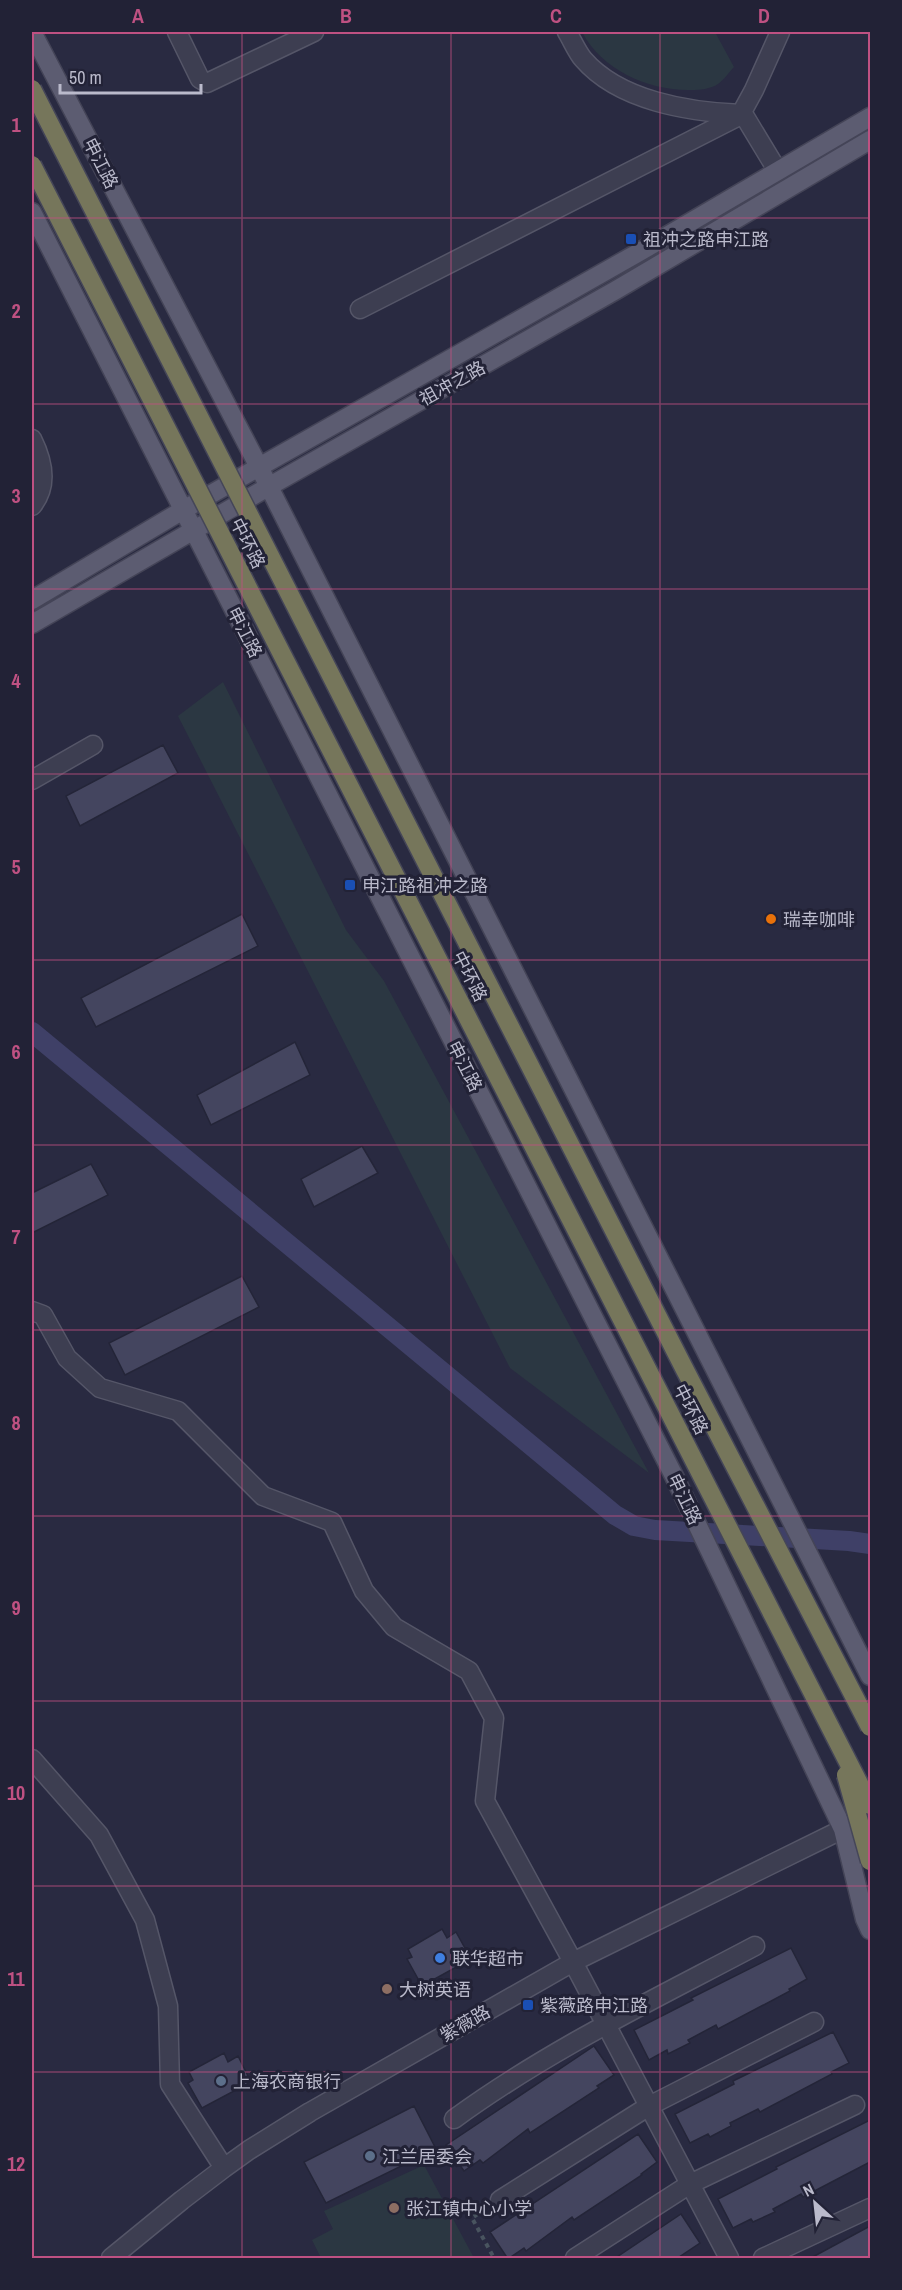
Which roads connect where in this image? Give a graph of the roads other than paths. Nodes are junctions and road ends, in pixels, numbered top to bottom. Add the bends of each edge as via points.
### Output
1 (32, 32) edge
2 (177, 32) edge
3 (314, 32) edge
4 (567, 32) edge
5 (780, 32) edge
6 (289, 37) edge
7 (32, 89) edge
8 (743, 114) junction
9 (870, 117) edge
10 (870, 140) edge
11 (32, 165) edge
12 (777, 170) junction
13 (32, 212) edge
14 (360, 309) dead end
15 (32, 439) edge
16 (259, 467) junction
17 (268, 487) junction
18 (32, 506) edge
19 (183, 510) junction
20 (193, 530) junction
21 (32, 600) edge
22 (32, 624) edge
23 (93, 745) dead end
24 (32, 780) edge
25 (32, 1311) edge
26 (870, 1676) edge
27 (870, 1727) edge
28 (836, 1739) junction
29 (32, 1759) edge
30 (870, 1807) edge
31 (843, 1829) junction
32 (870, 1861) edge
33 (870, 1871) edge
34 (870, 1930) edge
35 (755, 1946) dead end
36 (573, 1962) junction
37 (814, 2022) dead end
38 (606, 2025) junction
39 (855, 2105) dead end
40 (649, 2106) junction
41 (454, 2120) dead end
42 (224, 2168) junction
43 (690, 2184) junction
44 (500, 2200) road end
45 (870, 2208) edge
46 (111, 2259) edge
47 (576, 2259) edge
48 (729, 2259) edge
49 (763, 2259) edge

1 - 16 main road, 申江路
2 - 6 street via 200,79 207,83
3 - 6 street
4 - 8 street via 583,59 641,97 709,112
5 - 8 street
7 - 27 highway, 中环路, bridge
8 - 12 street
8 - 14 street
9 - 12 main road, 祖冲之路
10 - 17 main road, 祖冲之路 via 616,290
11 - 28 highway, 中环路, bridge
12 - 16 main road, 祖冲之路
13 - 19 main road, 申江路
15 - 18 street via 43,474
16 - 17 main road, 申江路
16 - 19 main road, 祖冲之路
17 - 20 main road, 祖冲之路
17 - 26 main road, 申江路
19 - 20 main road, 申江路
19 - 21 main road, 祖冲之路
20 - 22 main road, 祖冲之路
20 - 31 main road, 申江路 via 674,1476
23 - 24 street
25 - 36 street via 43,1315 67,1358 99,1388 178,1411 263,1496 332,1521 364,1591 394,1627 469,1671 494,1718 485,1801
28 - 30 highway, 中环路, bridge
28 - 32 highway, bridge
29 - 42 street via 99,1835 145,1920 168,2006 171,2084
30 - 31 street, 紫薇路
31 - 33 main road
31 - 34 main road, 申江路
31 - 36 street, 紫薇路
35 - 38 street
36 - 38 street
36 - 42 street, 紫薇路 via 310,2112
37 - 40 street
38 - 40 street
38 - 41 street via 492,2092
39 - 43 street
40 - 43 street
40 - 44 street
42 - 46 street, 紫薇路
43 - 47 street
43 - 48 street
45 - 49 street

